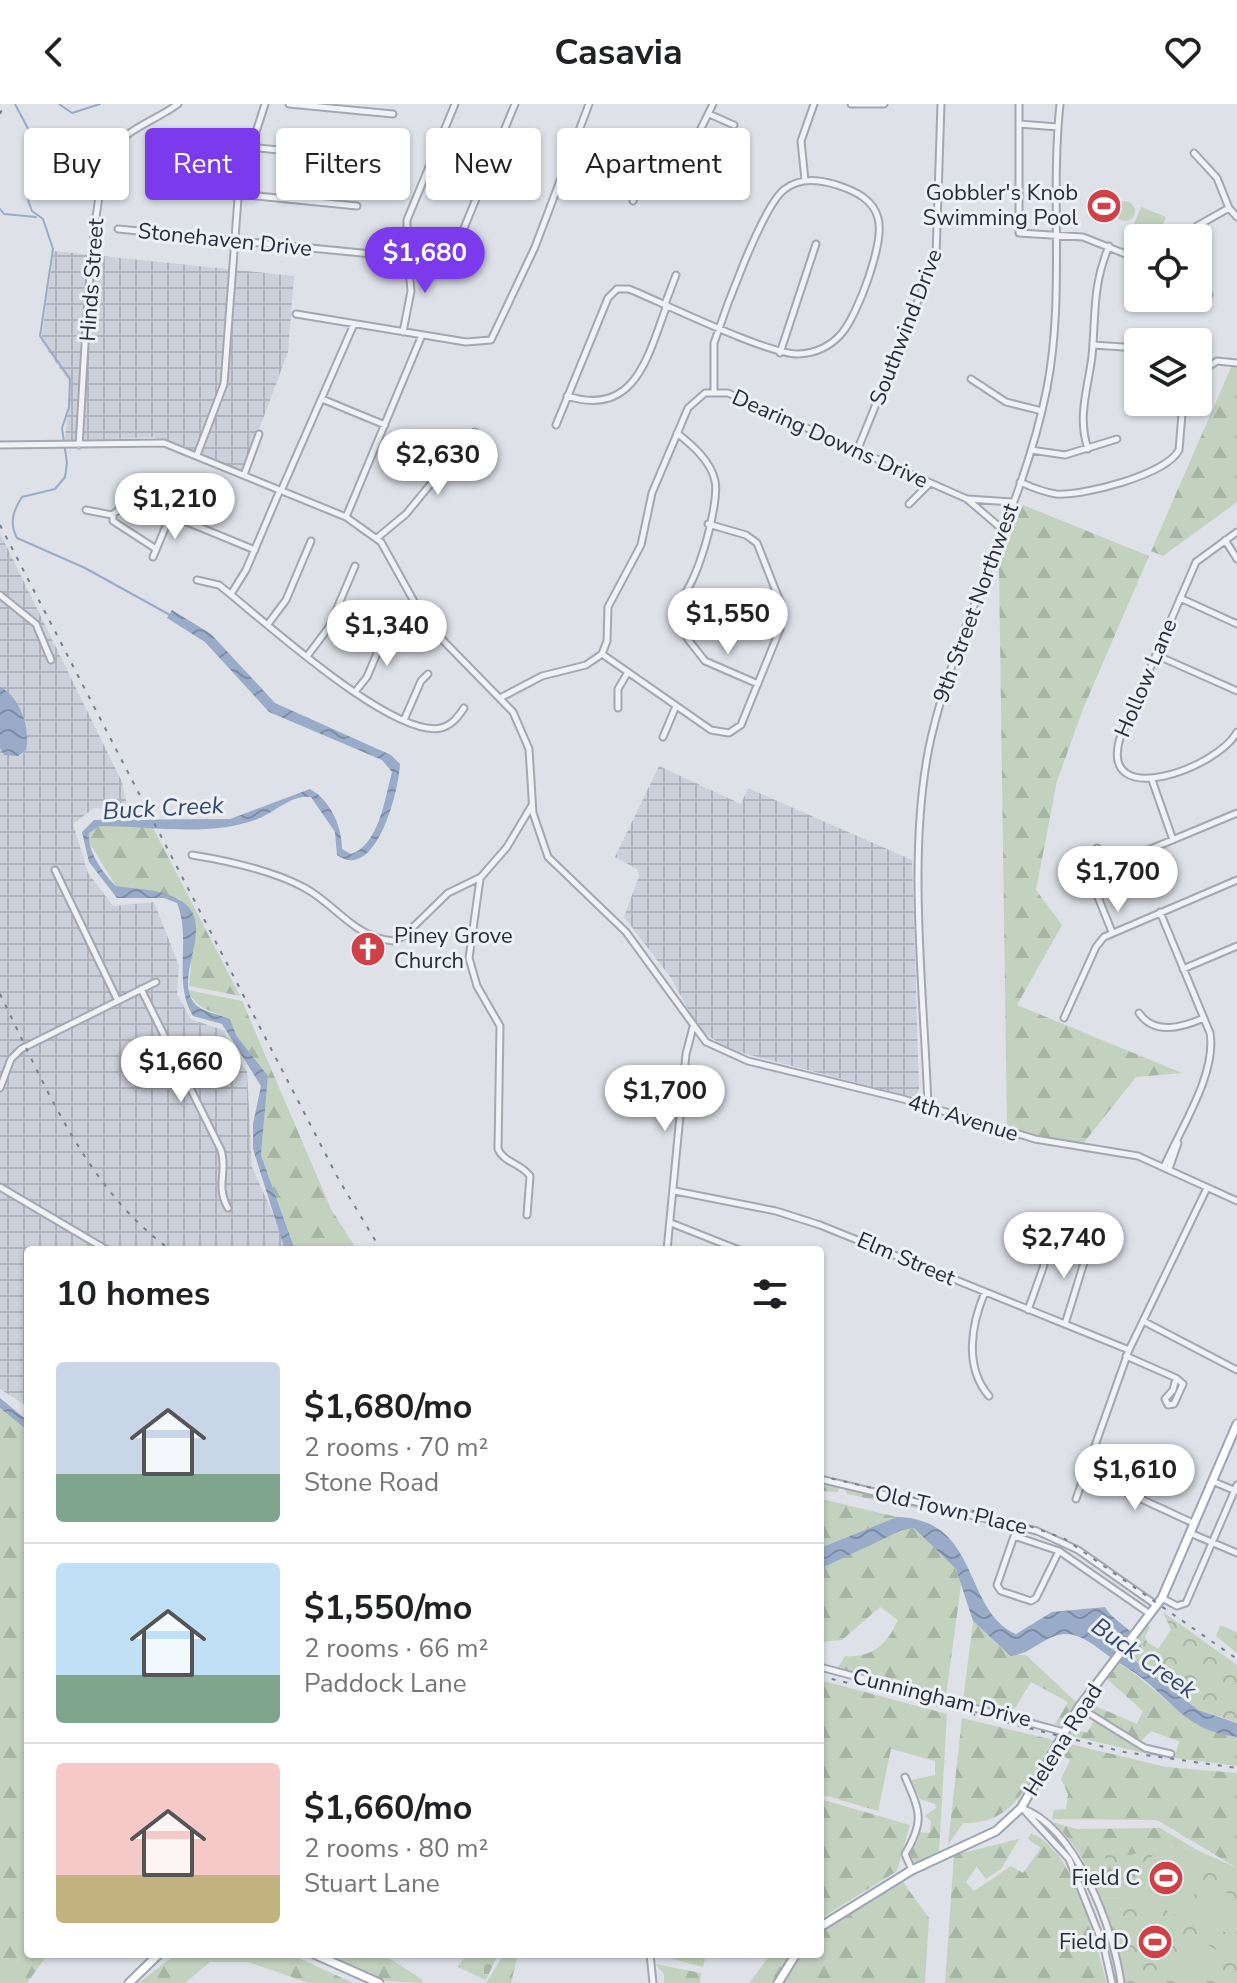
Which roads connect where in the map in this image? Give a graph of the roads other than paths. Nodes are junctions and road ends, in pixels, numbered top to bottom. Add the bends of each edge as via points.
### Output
1 (178, 104) edge
2 (265, 104) edge
3 (289, 104) edge
4 (455, 104) edge
5 (515, 104) edge
6 (589, 104) edge
7 (713, 104) edge
8 (814, 104) edge
9 (851, 104) edge
10 (884, 104) edge
11 (941, 104) edge
12 (1019, 104) edge
13 (1060, 104) edge
14 (393, 114) dead end
15 (709, 114) junction
16 (1019, 124) junction
17 (734, 125) dead end
18 (1058, 127) junction
19 (257, 128) edge
20 (703, 128) edge
21 (1194, 153) dead end
22 (805, 180) junction
23 (260, 196) edge
24 (238, 200) edge
25 (357, 206) dead end
26 (1229, 208) junction
27 (1237, 217) edge
28 (1201, 224) edge
29 (118, 229) dead end
30 (1056, 236) junction
31 (235, 241) junction
32 (816, 244) dead end
33 (1109, 246) junction
34 (1124, 253) edge
35 (407, 258) junction
36 (676, 275) dead end
37 (666, 304) junction
38 (296, 314) dead end
39 (354, 324) junction
40 (720, 327) junction
41 (403, 332) junction
42 (422, 335) junction
43 (1093, 345) junction
44 (1124, 347) edge
45 (780, 353) junction
46 (1237, 363) edge
47 (1212, 364) edge
48 (971, 379) dead end
49 (714, 391) junction
50 (567, 396) junction
51 (322, 399) junction
52 (1042, 411) junction
53 (1182, 416) edge
54 (385, 425) junction
55 (556, 425) dead end
56 (475, 432) dead end
57 (677, 433) junction
58 (259, 434) dead end
59 (1117, 439) dead end
60 (0, 445) edge
61 (79, 445) junction
62 (1088, 449) junction
63 (1031, 450) junction
64 (857, 451) junction
65 (197, 455) junction
66 (244, 475) junction
67 (1020, 482) junction
68 (930, 483) junction
69 (281, 491) junction
70 (967, 499) junction
71 (1012, 502) junction
72 (909, 504) dead end
73 (86, 510) dead end
74 (171, 514) junction
75 (112, 515) junction
76 (346, 517) junction
77 (708, 524) junction
78 (1002, 529) junction
79 (1237, 532) edge
80 (377, 538) junction
81 (1225, 540) junction
82 (311, 541) dead end
83 (156, 549) junction
84 (255, 550) junction
85 (153, 557) dead end
86 (1237, 559) edge
87 (355, 566) dead end
88 (197, 580) dead end
89 (231, 594) junction
90 (0, 595) edge
91 (1180, 598) junction
92 (676, 602) dead end
93 (268, 624) junction
94 (1237, 624) edge
95 (388, 627) dead end
96 (687, 638) dead end
97 (602, 654) junction
98 (308, 655) junction
99 (1156, 655) junction
100 (51, 660) dead end
101 (628, 672) junction
102 (428, 674) dead end
103 (758, 684) junction
104 (1237, 691) edge
105 (355, 692) junction
106 (502, 697) junction
107 (676, 706) junction
108 (464, 708) dead end
109 (618, 708) dead end
110 (404, 720) junction
111 (1237, 732) edge
112 (663, 737) dead end
113 (1152, 780) junction
114 (532, 805) junction
115 (1237, 813) edge
116 (1173, 840) junction
117 (1097, 848) dead end
118 (192, 855) dead end
119 (1093, 869) junction
120 (55, 870) dead end
121 (480, 878) junction
122 (1237, 880) edge
123 (1160, 912) junction
124 (1112, 932) junction
125 (1237, 946) edge
126 (1183, 969) junction
127 (156, 982) dead end
128 (141, 989) junction
129 (118, 1001) junction
130 (1139, 1013) dead end
131 (1064, 1018) dead end
132 (1204, 1018) junction
133 (693, 1027) junction
134 (0, 1088) edge
135 (928, 1106) junction
136 (1166, 1168) junction
137 (0, 1187) edge
138 (1207, 1188) junction
139 (675, 1191) junction
140 (1237, 1201) edge
141 (228, 1208) dead end
142 (527, 1215) dead end
143 (671, 1223) junction
144 (1050, 1234) dead end
145 (1091, 1240) dead end
146 (100, 1246) edge
147 (668, 1246) edge
148 (729, 1246) edge
149 (985, 1292) junction
150 (1028, 1310) junction
151 (1143, 1321) junction
152 (1065, 1324) junction
153 (1128, 1353) junction
154 (1237, 1370) edge
155 (1176, 1378) junction
156 (989, 1396) dead end
157 (1237, 1424) edge
158 (1087, 1474) junction
159 (824, 1480) edge
160 (1211, 1481) junction
161 (1236, 1489) edge
162 (1076, 1499) dead end
163 (1193, 1523) junction
164 (1189, 1533) junction
165 (1212, 1543) junction
166 (1059, 1551) junction
167 (1237, 1553) edge
168 (1162, 1598) junction
169 (1157, 1605) junction
170 (1150, 1614) junction
171 (824, 1668) edge
172 (1079, 1707) junction
173 (1064, 1732) junction
174 (1171, 1754) dead end
175 (905, 1777) dead end
176 (1021, 1808) junction
177 (1028, 1819) junction
178 (1009, 1821) junction
179 (912, 1870) junction
180 (824, 1925) edge
181 (155, 1958) edge
182 (323, 1958) edge
183 (650, 1958) edge
184 (794, 1958) edge
185 (129, 1983) edge
186 (379, 1983) edge
187 (653, 1983) edge
188 (778, 1983) edge
189 (1112, 1983) edge
190 (1121, 1983) edge

1 - 61 street, Hinds Street via 126,136 107,160 97,205
2 - 19 street
3 - 14 street
4 - 35 street via 406,224
5 - 35 street, Stonehaven Drive via 451,257 437,262
6 - 42 street via 493,337 483,342
7 - 15 street
8 - 22 street via 801,137
9 - 10 street
11 - 64 street, Southwind Drive via 936,256
12 - 16 street
13 - 18 street, 9th Street Northwest
15 - 17 street
15 - 20 street
16 - 18 street
16 - 30 street via 1019,232
18 - 30 street, 9th Street Northwest
21 - 26 street via 1217,178
22 - 40 street via 788,187 771,204
22 - 45 street via 863,197 876,213 879,234 863,290 841,333 815,351
23 - 25 street
24 - 31 street
26 - 27 street
26 - 28 street
29 - 31 street, Stonehaven Drive
30 - 33 street via 1083,237
30 - 52 street, 9th Street Northwest via 1052,353
31 - 35 street, Stonehaven Drive
31 - 65 street via 224,384
32 - 45 street
33 - 34 street
33 - 43 street via 1095,287
35 - 41 street via 411,291
36 - 37 street
37 - 40 street
37 - 50 street via 638,377 628,389 596,402
37 - 50 street via 629,289 614,291
38 - 39 street
39 - 41 street
39 - 51 street
40 - 45 street
40 - 49 street via 711,357
41 - 42 street
42 - 54 street
43 - 44 street
43 - 62 street via 1081,419
46 - 47 street
48 - 52 street via 1006,402
49 - 57 street, Dearing Downs Drive via 693,401
49 - 64 street, Dearing Downs Drive
50 - 55 street
51 - 54 street
51 - 69 street
52 - 63 street, 9th Street Northwest
53 - 67 street via 1179,450 1164,465 1070,493
54 - 76 street
56 - 80 street via 448,469
57 - 77 street via 713,472 716,495
57 - 97 street, Dearing Downs Drive via 650,499 641,545 608,607
58 - 66 street
59 - 62 street
60 - 61 street
61 - 65 street via 155,441
62 - 63 street via 1060,456
63 - 67 street, 9th Street Northwest
64 - 68 street, Dearing Downs Drive
65 - 66 street
66 - 69 street
67 - 71 street, 9th Street Northwest
68 - 70 street, Dearing Downs Drive
68 - 72 street
69 - 76 street
69 - 84 street
70 - 71 street, Dearing Downs Drive
70 - 78 street, Dearing Downs Drive
71 - 78 street, 9th Street Northwest
73 - 75 street
74 - 75 street via 135,502
74 - 83 street
74 - 84 street
75 - 83 street via 126,531
76 - 80 street
77 - 92 street via 698,571
77 - 103 street via 757,543 780,596 780,629
78 - 135 street, 9th Street Northwest via 938,711 923,783 919,860
79 - 81 street, Hollow Lane
80 - 106 street, 4th Avenue via 426,623
81 - 86 street
81 - 91 street, Hollow Lane via 1198,560
82 - 93 street via 286,600
83 - 85 street
84 - 89 street
87 - 98 street via 329,627
88 - 89 street via 213,581
89 - 93 street
90 - 100 street via 36,624
91 - 94 street
91 - 99 street, Hollow Lane
93 - 98 street
95 - 105 street
96 - 103 street via 705,661
97 - 101 street
97 - 106 street
98 - 105 street
99 - 104 street
99 - 113 street, Hollow Lane via 1118,749 1128,773
101 - 107 street
101 - 109 street via 618,689
102 - 110 street
103 - 107 street via 743,723 729,733 711,730
105 - 110 street
106 - 114 street, 4th Avenue via 527,743
107 - 112 street
108 - 110 street via 440,728
111 - 113 street via 1217,755
113 - 116 street
114 - 121 street via 507,847
114 - 133 street, 4th Avenue via 539,838 552,863 626,932
115 - 116 street
116 - 119 street
117 - 119 street
118 - 121 street via 301,885 351,925 390,941 402,938 453,889
119 - 124 street via 1093,885
120 - 129 street
121 - 142 street via 470,964 499,1021 498,1149 530,1176
122 - 123 street
123 - 124 street
123 - 126 street
124 - 131 street via 1096,947
125 - 126 street
126 - 132 street
127 - 128 street
128 - 129 street
128 - 141 street via 221,1150 220,1190
129 - 134 street via 21,1049 11,1059
130 - 132 street via 1167,1028
132 - 136 street via 1211,1055
133 - 135 street, 4th Avenue via 733,1057
133 - 139 street via 686,1054
135 - 136 street, 4th Avenue via 1052,1144 1126,1153
136 - 138 street, 4th Avenue
137 - 146 street
138 - 140 street, 4th Avenue
138 - 151 street
139 - 143 street
139 - 149 street, Elm Street via 808,1220
143 - 147 street
143 - 148 street
144 - 150 street
145 - 152 street
149 - 150 street, Elm Street
149 - 156 street via 977,1311 972,1357 978,1381
150 - 152 street, Elm Street
151 - 153 street
151 - 154 street
152 - 153 street, Elm Street
153 - 155 street, Elm Street
153 - 158 street
155 - 155 street via 1183,1384 1174,1404 1168,1405 1165,1399
157 - 160 main road, Helena Road
158 - 162 street
158 - 163 street
159 - 169 street, Old Town Place via 1037,1531 1078,1550
160 - 161 street
160 - 163 main road, Helena Road
161 - 165 street
163 - 164 main road, Helena Road
164 - 165 street
164 - 168 main road, Helena Road
165 - 167 street
165 - 168 street via 1182,1606
166 - 166 street via 1011,1537 999,1589 1025,1601 1035,1599
166 - 170 street
168 - 169 main road, Helena Road
169 - 170 main road, Helena Road
170 - 172 main road, Helena Road
171 - 173 street, Cunningham Drive
172 - 173 main road, Helena Road
172 - 174 street via 1145,1748
173 - 176 main road, Helena Road
175 - 179 street via 919,1817 917,1837 905,1854
176 - 177 street
176 - 178 main road, Helena Road
176 - 190 street via 1055,1830 1079,1860 1112,1944
177 - 178 street
177 - 189 street via 1069,1859 1104,1947
178 - 179 main road, Helena Road
179 - 180 main road, Helena Road
181 - 185 main road
182 - 186 main road
183 - 187 street
184 - 188 main road

